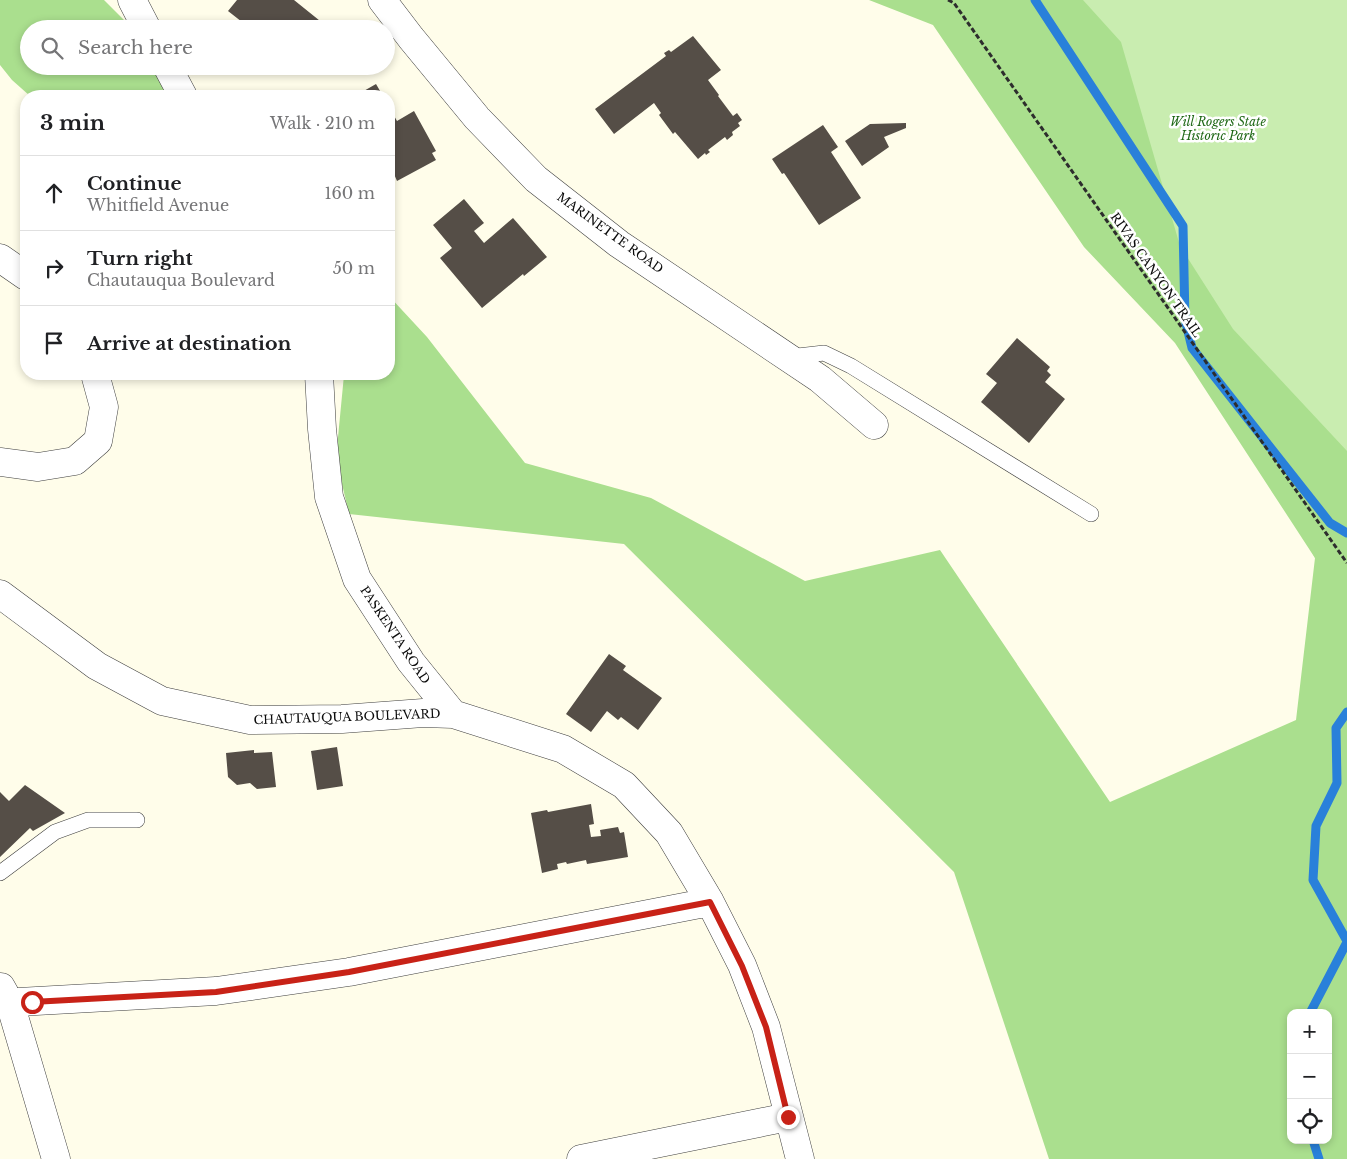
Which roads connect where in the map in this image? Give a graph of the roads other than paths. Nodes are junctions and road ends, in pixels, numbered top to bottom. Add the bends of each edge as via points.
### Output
1 (132, 0) edge
2 (382, 0) edge
3 (142, 20) edge
4 (172, 75) edge
5 (180, 90) edge
6 (0, 258) edge
7 (20, 272) edge
8 (788, 357) junction
9 (97, 380) edge
10 (319, 380) edge
11 (874, 425) dead end
12 (0, 462) edge
13 (1092, 514) dead end
14 (0, 594) edge
15 (453, 714) junction
16 (137, 820) dead end
17 (0, 873) edge
18 (710, 902) junction
19 (3, 996) edge
20 (788, 1117) junction
21 (56, 1159) edge
22 (581, 1159) edge
23 (800, 1159) edge

1 - 3 street
2 - 8 street, MARINETTE ROAD via 477,118 536,179 619,244
4 - 5 street
6 - 7 street
8 - 11 street, MARINETTE ROAD via 820,378
8 - 13 lane via 824,353 851,366
9 - 12 street via 104,407 98,441 75,461 38,467
10 - 15 street, PASKENTA ROAD via 329,497 357,579 411,662
14 - 15 street, CHAUTAUQUA BOULEVARD via 97,666 162,701 250,720
15 - 18 street, CHAUTAUQUA BOULEVARD via 563,749 624,785 669,833
16 - 17 lane via 88,820 55,832
18 - 19 street via 349,972 216,992
18 - 20 street, CHAUTAUQUA BOULEVARD via 742,966 766,1027
19 - 21 street
20 - 22 street
20 - 23 street, CHAUTAUQUA BOULEVARD

